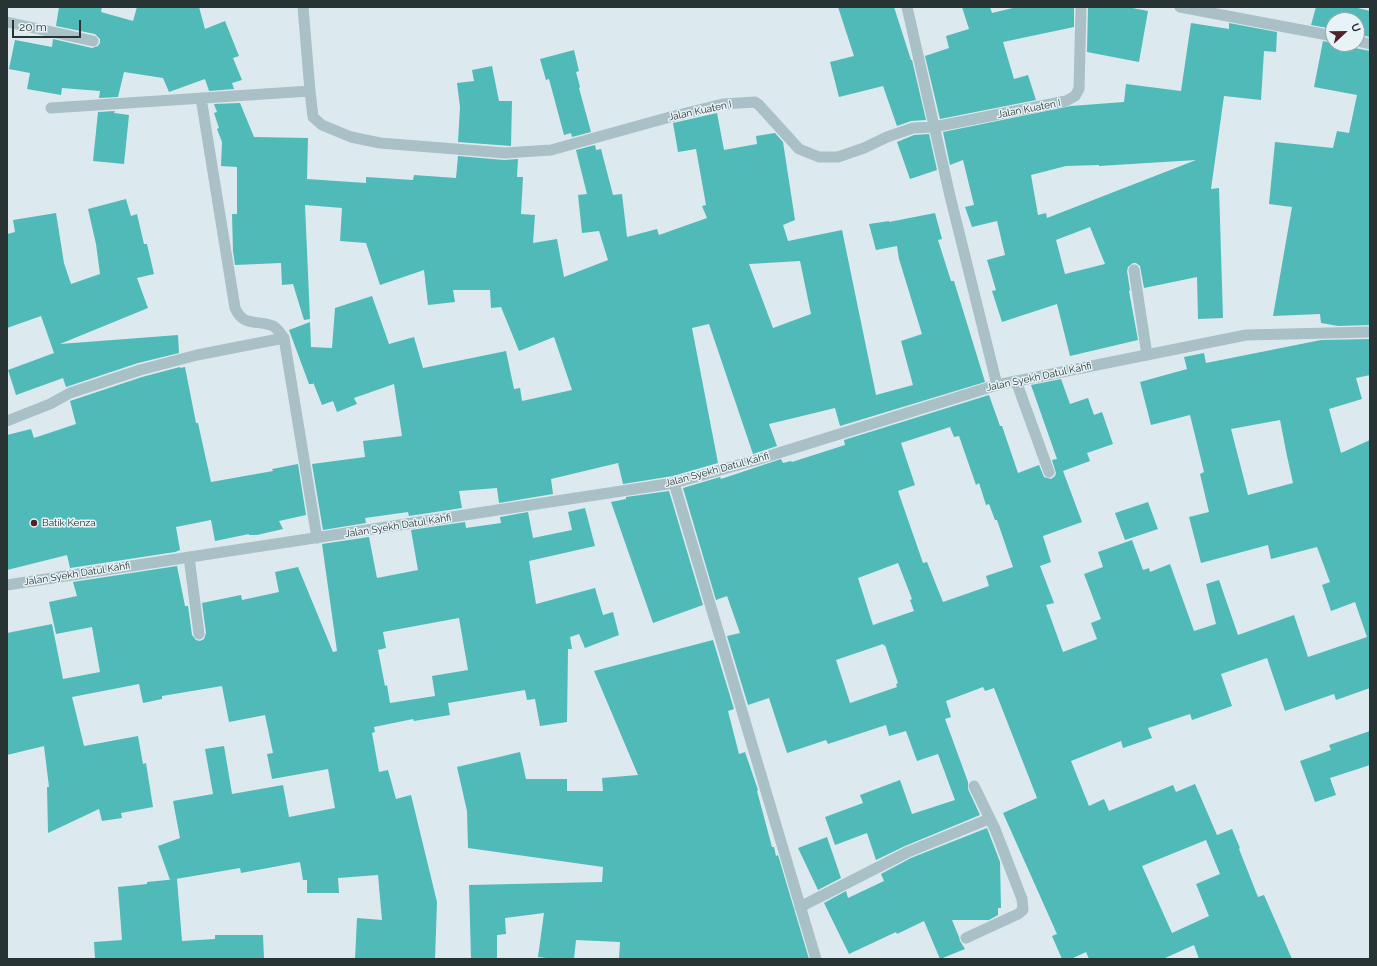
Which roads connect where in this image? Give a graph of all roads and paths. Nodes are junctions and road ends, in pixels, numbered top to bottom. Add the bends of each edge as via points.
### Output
1 (303, 7) edge
2 (907, 7) edge
3 (1081, 7) edge
4 (1180, 7) edge
5 (7, 22) edge
6 (1325, 34) edge
7 (93, 41) dead end
8 (310, 91) junction
9 (201, 98) junction
10 (51, 108) dead end
11 (934, 127) junction
12 (1134, 270) dead end
13 (1370, 332) edge
14 (284, 338) junction
15 (1147, 355) junction
16 (1016, 381) junction
17 (997, 385) junction
18 (7, 421) edge
19 (1049, 472) dead end
20 (674, 483) junction
21 (317, 538) junction
22 (189, 557) junction
23 (7, 584) edge
24 (199, 634) dead end
25 (974, 786) dead end
26 (989, 819) junction
27 (800, 907) junction
28 (966, 938) dead end
29 (816, 959) edge

1 - 8 street
2 - 11 street
3 - 11 street, Jalan Kuaten I via 1079,89 1075,96 1066,102
4 - 6 street
5 - 7 street
8 - 9 street
8 - 11 street, Jalan Kuaten I via 313,117 322,125 351,137 505,153 551,150 670,117 723,104 750,101 759,105 799,149 819,157 838,157 914,128
9 - 10 street
9 - 14 street via 234,308 243,320 273,326
11 - 17 street
12 - 15 street
13 - 15 street, Jalan Syekh Datul Kahfi via 1246,335
14 - 18 street via 197,355 140,370 70,393
14 - 21 street
15 - 16 street, Jalan Syekh Datul Kahfi
16 - 17 street, Jalan Syekh Datul Kahfi
16 - 19 street
17 - 20 street, Jalan Syekh Datul Kahfi
20 - 21 street, Jalan Syekh Datul Kahfi
20 - 27 street
21 - 22 street, Jalan Syekh Datul Kahfi
22 - 23 street, Jalan Syekh Datul Kahfi
22 - 24 street
25 - 26 street
26 - 27 street via 908,852
26 - 28 street via 1022,899 1023,910
27 - 29 street

